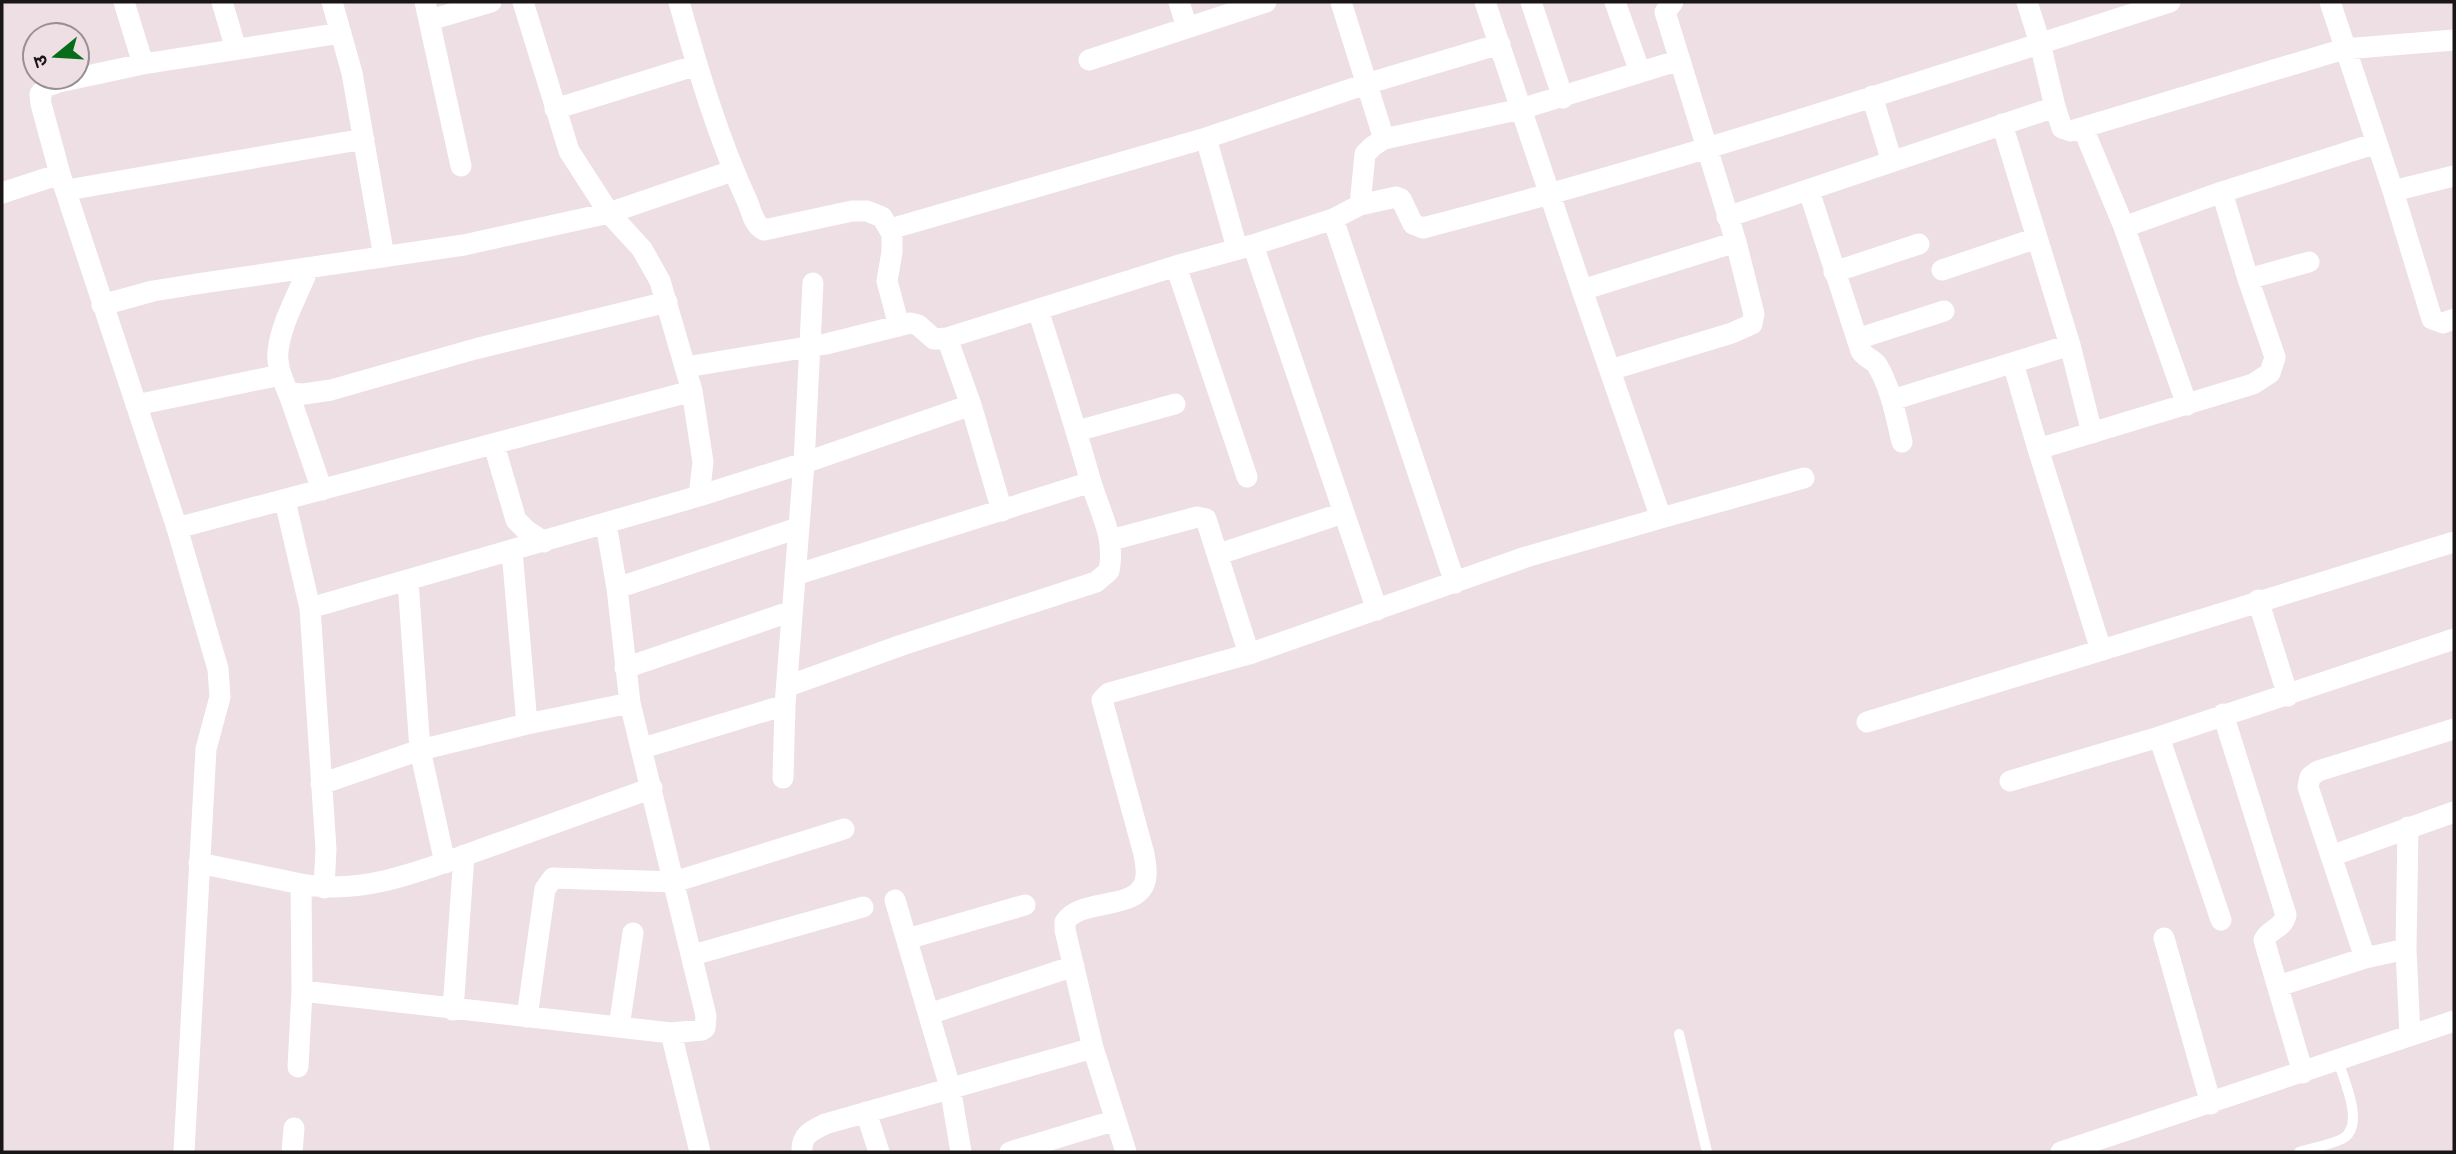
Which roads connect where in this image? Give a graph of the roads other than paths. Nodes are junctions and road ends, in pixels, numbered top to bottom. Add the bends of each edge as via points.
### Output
1 (124, 2) edge
2 (222, 2) edge
3 (332, 2) edge
4 (491, 2) edge
5 (523, 2) edge
6 (679, 2) edge
7 (1179, 2) edge
8 (1266, 2) edge
9 (1342, 2) edge
10 (1485, 2) edge
11 (1531, 2) edge
12 (1615, 2) edge
13 (1673, 2) edge
14 (2027, 2) edge
15 (2170, 2) edge
16 (2330, 2) edge
17 (427, 11) edge
18 (1187, 28) junction
19 (341, 33) junction
20 (2454, 40) edge
21 (2040, 43) junction
22 (1500, 44) junction
23 (236, 49) junction
24 (2344, 50) junction
25 (1089, 60) dead end
26 (1680, 60) junction
27 (144, 64) junction
28 (696, 65) junction
29 (1640, 72) junction
30 (1366, 84) junction
31 (1872, 96) junction
32 (1563, 98) junction
33 (2056, 107) junction
34 (555, 109) junction
35 (1521, 110) junction
36 (2002, 124) junction
37 (2083, 128) junction
38 (1206, 138) junction
39 (365, 139) junction
40 (1384, 139) junction
41 (2377, 143) junction
42 (1708, 149) junction
43 (1892, 162) junction
44 (461, 166) dead end
45 (732, 171) junction
46 (2454, 176) edge
47 (63, 182) junction
48 (1809, 191) junction
49 (2393, 191) junction
50 (2222, 192) junction
51 (2, 193) edge
52 (1549, 196) junction
53 (1360, 205) junction
54 (610, 213) junction
55 (1727, 217) junction
56 (1332, 219) junction
57 (2124, 227) junction
58 (890, 229) junction
59 (2037, 239) junction
60 (1735, 242) junction
61 (1919, 244) dead end
62 (1245, 246) junction
63 (384, 257) junction
64 (2309, 262) dead end
65 (1176, 266) junction
66 (308, 269) junction
67 (1942, 271) dead end
68 (1834, 272) junction
69 (2248, 279) junction
70 (813, 284) dead end
71 (1582, 290) junction
72 (667, 302) junction
73 (102, 305) junction
74 (1038, 310) junction
75 (1944, 311) dead end
76 (2454, 319) edge
77 (900, 326) junction
78 (947, 338) junction
79 (1857, 338) junction
80 (2070, 345) junction
81 (810, 347) junction
82 (2013, 363) junction
83 (685, 368) junction
84 (1610, 370) junction
85 (284, 384) junction
86 (692, 391) junction
87 (1892, 400) junction
88 (1175, 404) dead end
89 (136, 405) junction
90 (971, 405) junction
91 (2187, 405) junction
92 (1077, 431) junction
93 (2092, 433) junction
94 (1902, 442) dead end
95 (494, 444) junction
96 (2038, 449) junction
97 (804, 463) junction
98 (1247, 477) dead end
99 (1804, 478) dead end
100 (1091, 482) junction
101 (322, 491) junction
102 (699, 496) junction
103 (285, 501) junction
104 (1002, 511) junction
105 (1343, 513) junction
106 (1661, 518) junction
107 (606, 524) junction
108 (177, 528) junction
109 (798, 528) junction
110 (1111, 540) junction
111 (544, 542) junction
112 (2454, 542) edge
113 (512, 551) junction
114 (1219, 554) junction
115 (795, 575) junction
116 (408, 581) junction
117 (1455, 583) junction
118 (617, 588) junction
119 (2258, 600) junction
120 (310, 608) junction
121 (1377, 610) junction
122 (792, 611) junction
123 (2454, 639) edge
124 (2101, 650) junction
125 (1249, 654) junction
126 (625, 668) junction
127 (786, 695) junction
128 (2288, 696) junction
129 (630, 703) junction
130 (2223, 714) junction
131 (1867, 722) dead end
132 (527, 724) junction
133 (2454, 729) edge
134 (2160, 737) junction
135 (643, 748) junction
136 (420, 750) junction
137 (783, 778) dead end
138 (2010, 780) dead end
139 (321, 784) junction
140 (652, 788) junction
141 (2454, 812) edge
142 (2408, 827) junction
143 (844, 829) dead end
144 (2331, 856) junction
145 (455, 859) junction
146 (200, 863) junction
147 (674, 882) junction
148 (301, 884) junction
149 (324, 888) junction
150 (895, 900) dead end
151 (1025, 905) dead end
152 (863, 907) dead end
153 (2221, 920) dead end
154 (633, 933) dead end
155 (2164, 938) dead end
156 (907, 939) junction
157 (2406, 949) junction
158 (693, 956) junction
159 (2365, 958) junction
160 (1073, 966) junction
161 (2278, 986) junction
162 (302, 991) junction
163 (453, 1010) junction
164 (929, 1014) junction
165 (527, 1017) junction
166 (2454, 1021) edge
167 (620, 1027) junction
168 (671, 1033) junction
169 (1679, 1034) dead end
170 (2410, 1037) junction
171 (1093, 1048) junction
172 (2338, 1061) junction
173 (298, 1067) dead end
174 (2303, 1073) junction
175 (950, 1087) junction
176 (2211, 1104) junction
177 (866, 1112) junction
178 (1116, 1120) junction
179 (294, 1128) dead end
180 (184, 1152) edge
181 (292, 1152) edge
182 (700, 1152) edge
183 (802, 1152) edge
184 (879, 1152) edge
185 (961, 1152) edge
186 (1010, 1152) edge
187 (1126, 1152) edge
188 (1707, 1152) edge
189 (2061, 1152) edge
190 (2299, 1152) edge

1 - 27 street
2 - 23 street
3 - 19 street
4 - 17 street
5 - 34 street
6 - 28 street
7 - 18 street
8 - 18 street
9 - 30 street
10 - 22 street
11 - 32 street
12 - 29 street
13 - 26 street via 1665,12 1666,21
14 - 21 street
15 - 21 street
16 - 24 street
17 - 44 street
18 - 25 street
19 - 23 street
19 - 39 street
20 - 24 street
21 - 31 street
21 - 33 street
22 - 30 street
22 - 35 street
23 - 27 street
24 - 37 street
24 - 41 street
26 - 29 street
26 - 42 street
27 - 47 street via 60,82 40,93
28 - 34 street
28 - 45 street
29 - 32 street
30 - 38 street
30 - 40 street
31 - 42 street
31 - 43 street
32 - 35 street
33 - 36 street
33 - 37 street via 2064,130
34 - 54 street via 569,151
35 - 40 street
35 - 52 street
36 - 43 street
36 - 59 street
37 - 57 street
38 - 58 street
38 - 62 street
39 - 47 street
39 - 63 street
40 - 53 street via 1364,154
41 - 49 street
41 - 50 street
42 - 52 street
42 - 55 street
43 - 48 street
45 - 54 street
45 - 58 street via 756,223 764,230 852,211 882,217
46 - 49 street
47 - 51 street
47 - 73 street
48 - 55 street
48 - 68 street
49 - 76 street via 2432,319 2443,323
50 - 57 street
50 - 69 street
52 - 53 street via 1423,228 1413,224 1399,198
52 - 71 street
53 - 56 street
54 - 63 street via 464,245
54 - 72 street via 642,249
55 - 60 street
56 - 62 street
56 - 117 street
57 - 91 street
58 - 77 street via 887,281
59 - 67 street
59 - 80 street
60 - 71 street
60 - 84 street via 1754,314 1752,324
61 - 68 street
62 - 65 street
62 - 105 street
63 - 66 street
64 - 69 street
65 - 74 street
65 - 98 street
66 - 73 street via 153,291
66 - 85 street via 278,349
68 - 79 street
69 - 91 street via 2275,357 2270,373
70 - 81 street
71 - 84 street
72 - 83 street
72 - 85 street via 331,390 304,394
73 - 89 street
74 - 78 street
74 - 92 street
75 - 79 street
77 - 78 street via 914,323 934,339
77 - 81 street
78 - 90 street
79 - 87 street via 1862,354 1877,364
80 - 82 street
80 - 93 street
81 - 83 street
81 - 97 street
82 - 87 street
82 - 96 street
83 - 86 street
84 - 106 street
85 - 89 street
85 - 101 street
86 - 95 street
86 - 102 street via 703,462
87 - 94 street
88 - 92 street
89 - 108 street
90 - 97 street
90 - 104 street
91 - 93 street
92 - 100 street
93 - 96 street
95 - 101 street
95 - 111 street via 516,520
96 - 124 street
97 - 102 street
97 - 109 street
99 - 106 street
100 - 104 street
100 - 110 street
101 - 103 street
102 - 107 street
103 - 108 street
103 - 120 street
104 - 115 street
105 - 114 street
105 - 121 street
106 - 117 street
107 - 111 street
107 - 118 street
108 - 146 street via 220,684 206,749
109 - 115 street
109 - 118 street
110 - 114 street via 1202,517
110 - 127 street via 1109,571 1096,582 902,645
111 - 113 street
112 - 119 street
113 - 116 street
113 - 132 street
114 - 125 street
115 - 122 street
116 - 120 street
116 - 136 street
117 - 121 street
118 - 126 street
119 - 124 street
119 - 128 street
120 - 139 street
121 - 125 street
122 - 126 street
122 - 127 street
123 - 128 street
124 - 131 street
125 - 160 street via 1104,697 1147,874 1133,897 1068,917 1065,930
126 - 129 street
127 - 135 street
127 - 137 street
128 - 130 street
129 - 132 street
129 - 135 street
130 - 134 street
130 - 161 street via 2286,915 2283,924 2264,940
132 - 136 street
133 - 144 street via 2312,774 2308,787
134 - 138 street
134 - 153 street
135 - 140 street
136 - 139 street
136 - 145 street
139 - 149 street
140 - 145 street
140 - 147 street
141 - 142 street
142 - 144 street
142 - 157 street
143 - 147 street
144 - 159 street
145 - 149 street via 380,883
145 - 163 street
146 - 148 street
146 - 180 street
147 - 158 street
147 - 165 street via 553,878 545,889
148 - 149 street
148 - 162 street
150 - 156 street
151 - 156 street
152 - 158 street
154 - 167 street
155 - 176 street
156 - 164 street
157 - 159 street
157 - 170 street
158 - 168 street via 705,1028
159 - 161 street
160 - 164 street
160 - 171 street
161 - 174 street
162 - 163 street
162 - 173 street
163 - 165 street
164 - 175 street
165 - 167 street
166 - 170 street
167 - 168 street
168 - 182 street
169 - 188 lane
170 - 172 street
171 - 175 street
171 - 178 street
172 - 174 street
172 - 190 lane via 2353,1126 2343,1139
174 - 176 street
175 - 177 street
175 - 185 street
176 - 189 street
177 - 183 street via 806,1135
177 - 184 street
178 - 186 street
178 - 187 street
179 - 181 street

